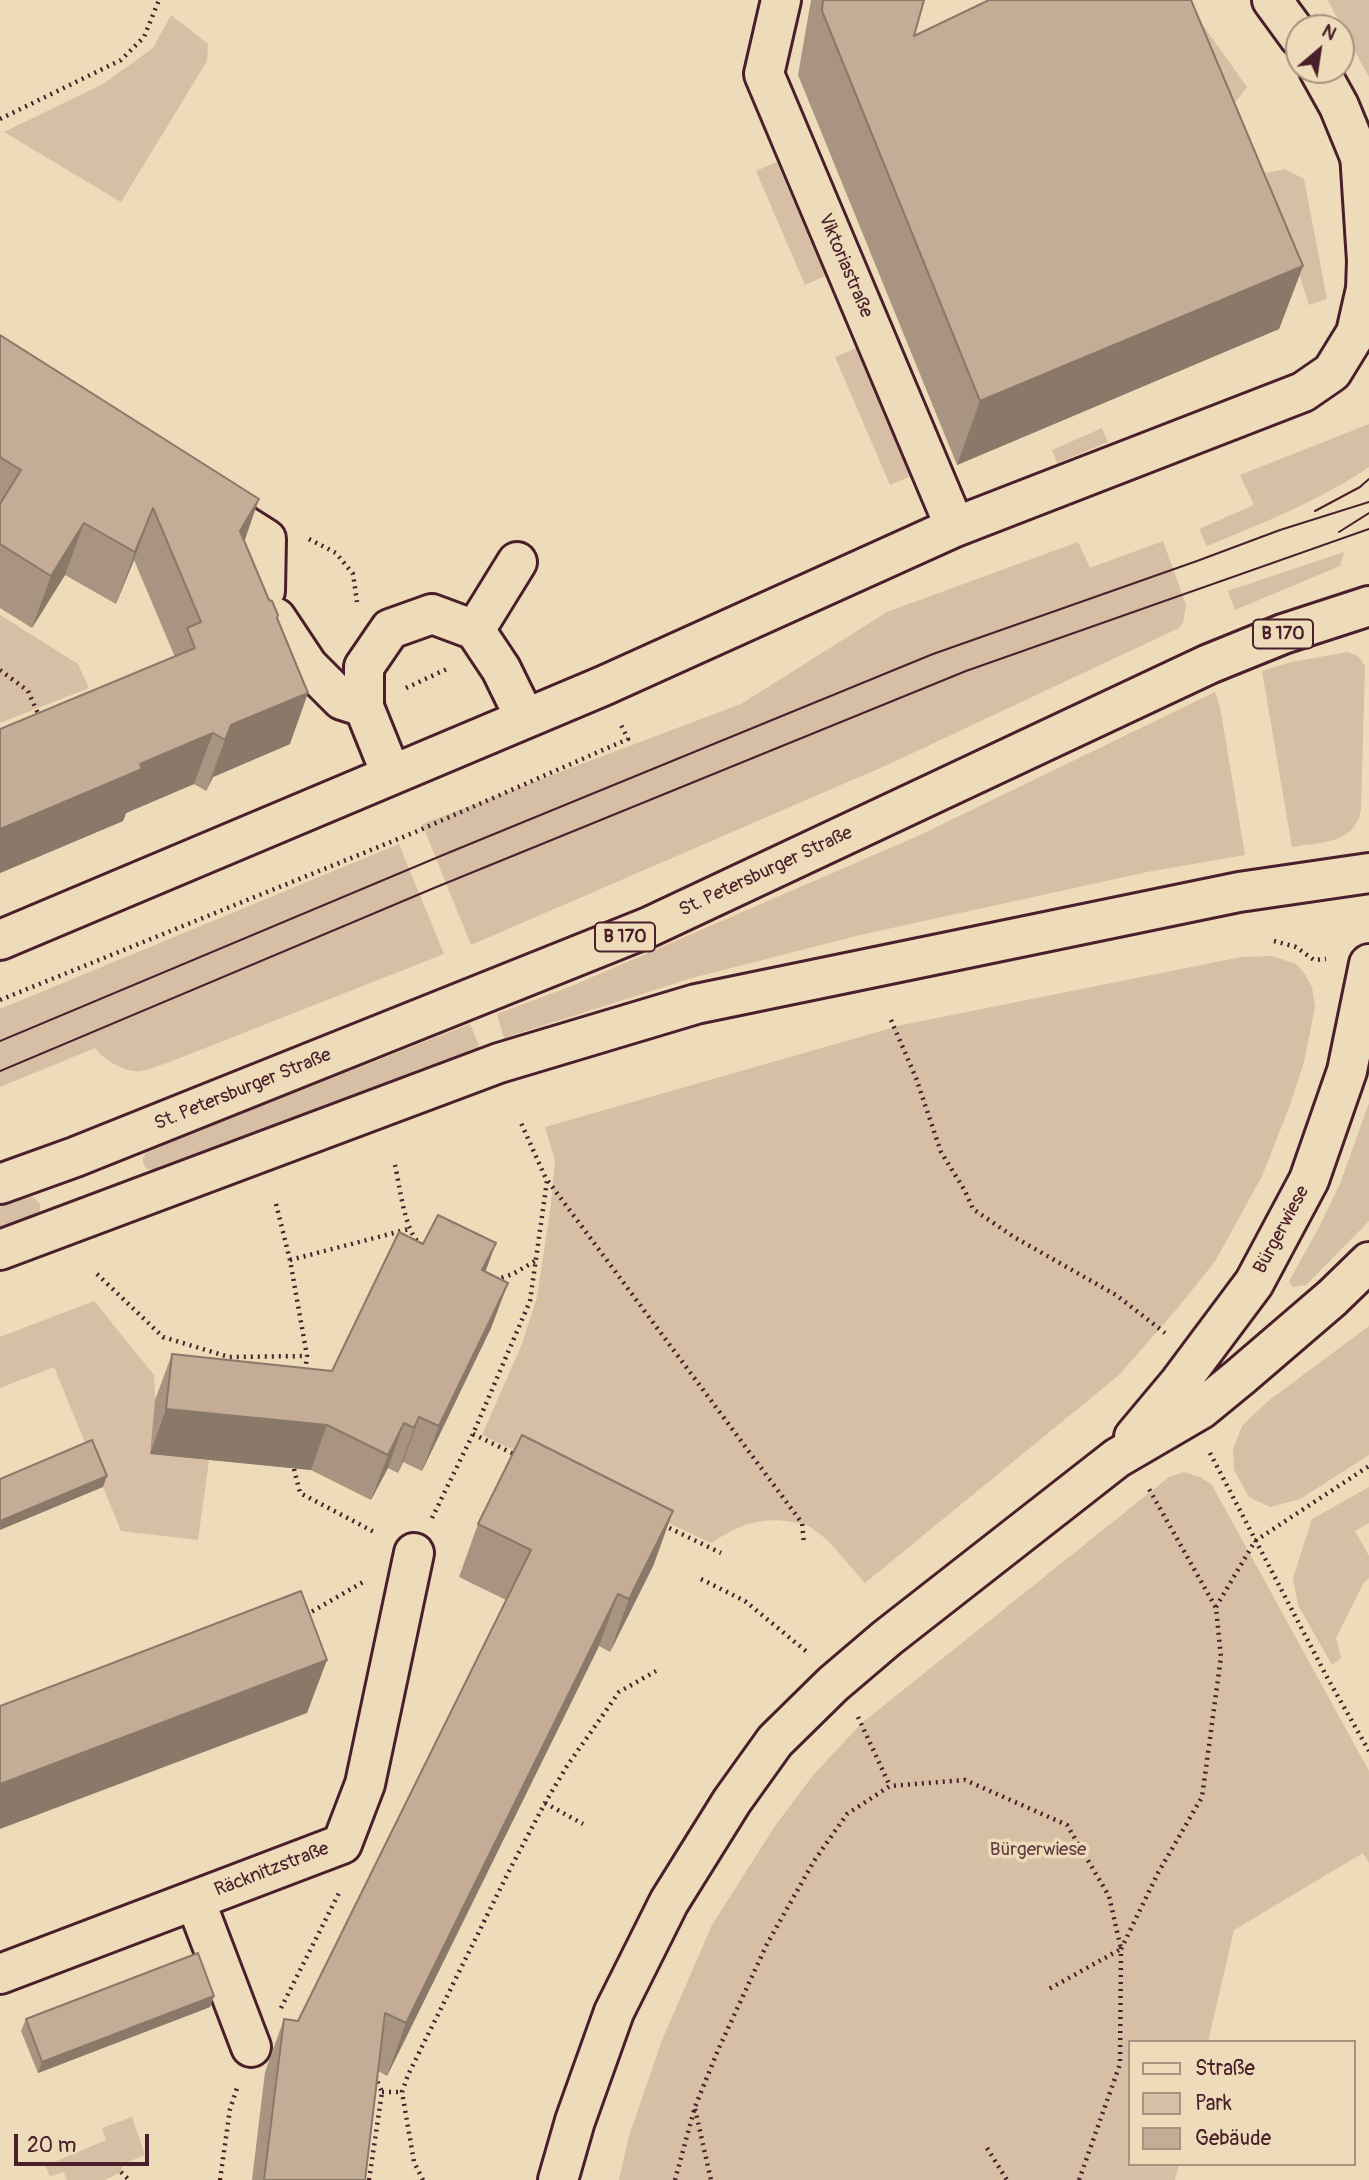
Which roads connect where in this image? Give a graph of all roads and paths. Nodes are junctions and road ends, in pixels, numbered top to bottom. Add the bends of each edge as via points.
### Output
1 (159, 0) edge
2 (781, 0) edge
3 (1272, 0) edge
4 (1285, 18) edge
5 (1327, 84) edge
6 (0, 119) edge
7 (1364, 166) edge
8 (174, 481) edge
9 (956, 527) junction
10 (266, 539) junction
11 (517, 562) dead end
12 (1369, 606) edge
13 (349, 612) dead end
14 (482, 640) junction
15 (0, 670) edge
16 (603, 686) junction
17 (364, 707) junction
18 (525, 718) junction
19 (44, 725) edge
20 (391, 774) junction
21 (1369, 873) edge
22 (0, 940) edge
23 (1274, 941) dead end
24 (1351, 961) edge
25 (0, 1000) edge
26 (891, 1020) dead end
27 (521, 1123) dead end
28 (75, 1157) junction
29 (395, 1165) dead end
30 (547, 1181) junction
31 (4, 1182) edge
32 (276, 1205) dead end
33 (99, 1212) junction
34 (409, 1228) junction
35 (423, 1246) edge
36 (0, 1250) edge
37 (290, 1260) junction
38 (535, 1261) junction
39 (1369, 1262) edge
40 (96, 1275) dead end
41 (488, 1280) edge
42 (1171, 1338) dead end
43 (307, 1356) junction
44 (304, 1380) edge
45 (473, 1434) junction
46 (1205, 1443) dead end
47 (522, 1458) edge
48 (1117, 1458) junction
49 (1369, 1466) edge
50 (294, 1469) dead end
51 (1149, 1489) dead end
52 (659, 1523) edge
53 (1255, 1541) junction
54 (804, 1544) dead end
55 (414, 1553) junction
56 (721, 1553) dead end
57 (701, 1579) dead end
58 (1216, 1608) junction
59 (298, 1620) edge
60 (656, 1671) dead end
61 (833, 1684) junction
62 (1369, 1751) edge
63 (890, 1786) junction
64 (545, 1803) junction
65 (583, 1824) dead end
66 (195, 1900) junction
67 (1121, 1949) junction
68 (0, 1974) edge
69 (1049, 1989) dead end
70 (251, 2047) dead end
71 (375, 2077) edge
72 (382, 2092) junction
73 (402, 2092) junction
74 (695, 2106) junction
75 (987, 2148) dead end
76 (121, 2172) dead end
77 (129, 2180) edge
78 (369, 2180) edge
79 (423, 2180) edge
80 (558, 2180) edge
81 (675, 2180) edge
82 (711, 2180) edge
83 (1007, 2180) edge
84 (1079, 2180) edge

1 - 6 path via 144,37 121,60
2 - 9 main road, Viktoriastraße via 764,74
3 - 4 main road
5 - 7 main road
7 - 9 main road via 1366,289 1356,333 1332,372 1303,392
8 - 10 main road
9 - 16 main road
10 - 13 path via 312,539 336,553 353,574 357,601
10 - 17 main road via 270,605 308,666 342,700
11 - 14 main road
12 - 28 main road, St. Petersburger Straße / B 170 via 1209,664 649,927
14 - 17 path
14 - 17 main road via 432,614 390,629 364,667
14 - 18 main road via 502,669
15 - 19 path via 28,691
16 - 18 main road
16 - 25 path via 628,739 413,833
17 - 20 main road
18 - 20 main road
20 - 22 main road
21 - 33 main road via 1239,892 696,1004 499,1063
23 - 24 path via 1296,947 1314,960
24 - 48 main road, Bürgerwiese via 1347,1070 1309,1181 1254,1283
26 - 42 path via 941,1152 973,1209 1116,1295
27 - 30 path
28 - 31 main road, St. Petersburger Straße / B 170
28 - 33 main road
29 - 34 path
30 - 38 path
30 - 54 path via 802,1524
32 - 37 path
33 - 36 main road
34 - 35 path
34 - 37 path
37 - 43 path
38 - 41 path via 513,1274
38 - 45 path via 530,1301
39 - 48 main road, Bürgerwiese via 1201,1409
40 - 43 path via 163,1337 229,1357
43 - 44 path
45 - 47 path
45 - 55 path
46 - 53 path
48 - 61 main road, Bürgerwiese
49 - 53 path
50 - 55 path via 300,1493
51 - 58 path
52 - 56 path
53 - 58 path
53 - 62 path
55 - 59 path
55 - 66 main road, Räcknitzstraße via 365,1784 342,1844
57 - 61 path via 763,1614 803,1647
58 - 67 path via 1220,1657 1202,1797
60 - 64 path via 619,1692
61 - 63 path via 860,1719
61 - 80 main road, Bürgerwiese via 775,1741 669,1902 614,2012
63 - 67 path via 965,1780 1067,1825 1109,1896
63 - 74 path via 847,1814 814,1861 767,1944
64 - 65 path
64 - 73 path
66 - 68 main road, Räcknitzstraße
66 - 70 main road
67 - 69 path
67 - 84 path via 1120,2064
71 - 72 path
72 - 73 path
72 - 78 path
73 - 79 path via 414,2162
74 - 81 path
74 - 82 path
75 - 83 path
76 - 77 path

